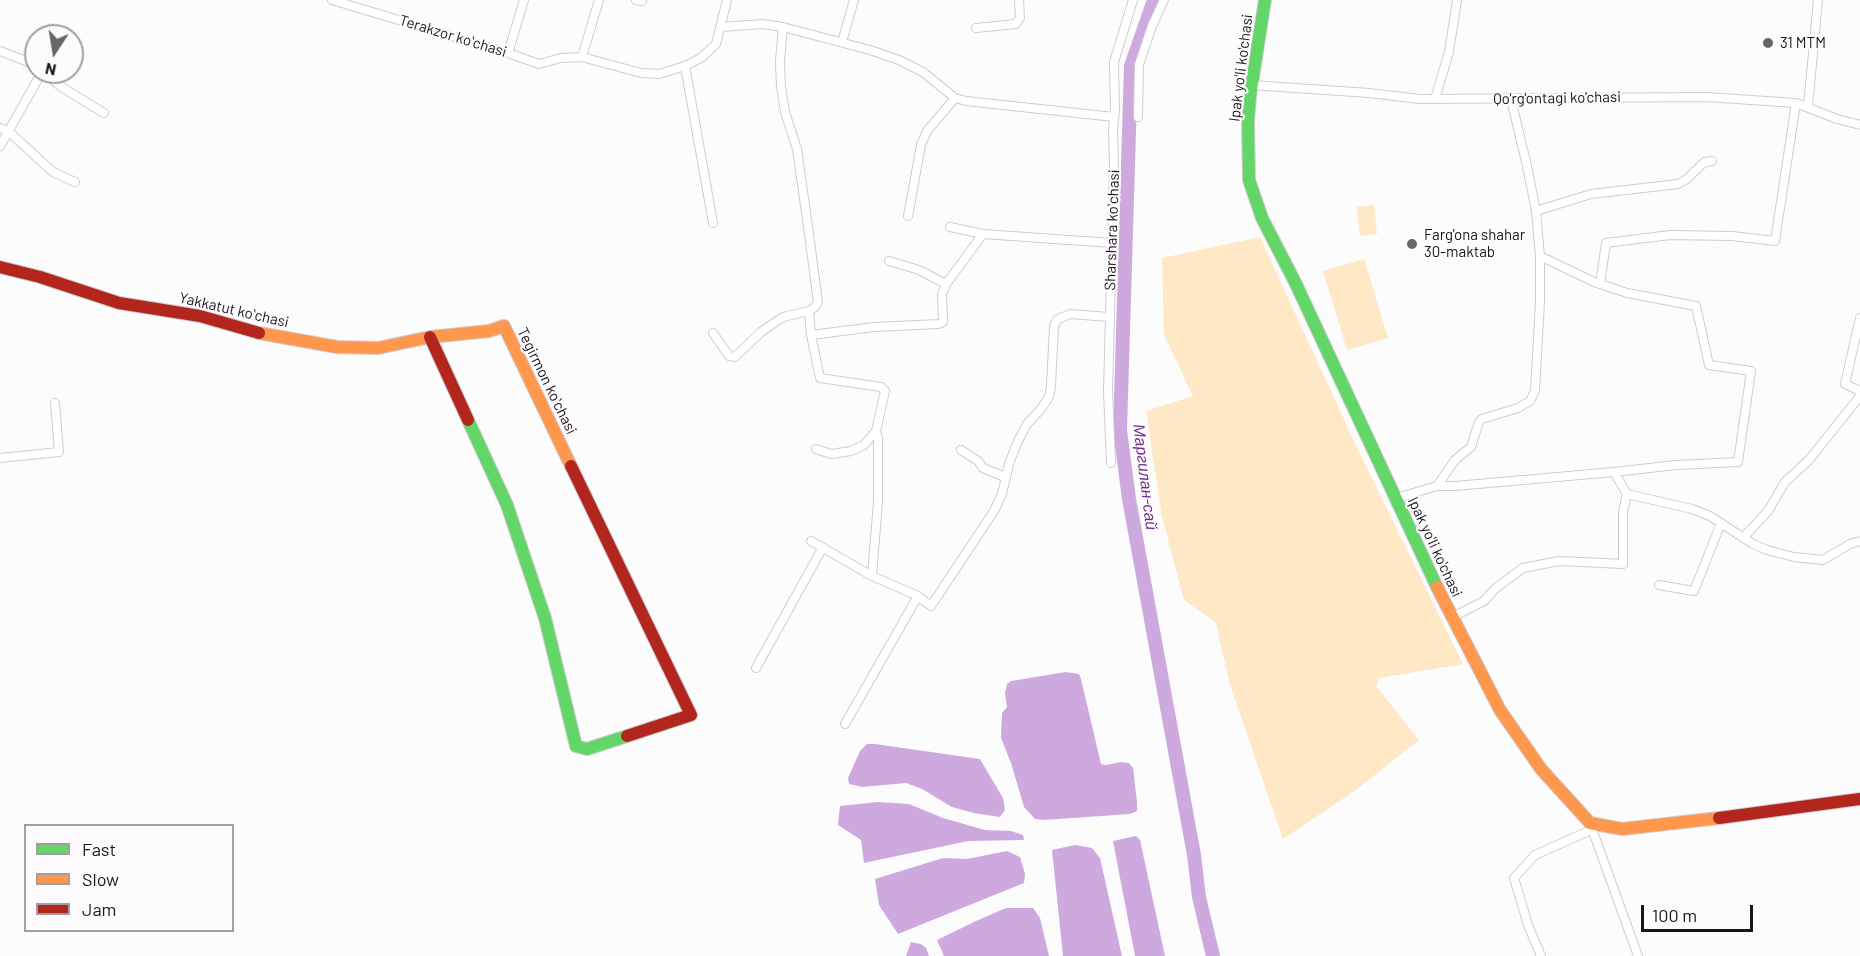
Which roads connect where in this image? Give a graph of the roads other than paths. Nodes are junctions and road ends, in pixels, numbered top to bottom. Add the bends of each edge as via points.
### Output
1 (332, 0) edge
2 (524, 0) edge
3 (599, 0) edge
4 (636, 0) edge
5 (727, 0) edge
6 (854, 0) edge
7 (1019, 0) edge
8 (1133, 0) edge
9 (1164, 0) edge
10 (1265, 0) edge
11 (1457, 0) edge
12 (1818, 0) edge
13 (642, 1) edge
14 (721, 27) junction
15 (783, 27) junction
16 (976, 28) dead end
17 (842, 42) junction
18 (0, 51) edge
19 (508, 53) junction
20 (582, 57) junction
21 (24, 60) edge
22 (685, 66) junction
23 (35, 84) edge
24 (58, 84) edge
25 (1251, 85) junction
26 (955, 98) junction
27 (1435, 99) junction
28 (1511, 99) junction
29 (1796, 103) junction
30 (1808, 106) junction
31 (104, 113) dead end
32 (1114, 117) junction
33 (1138, 117) dead end
34 (1860, 125) edge
35 (4, 130) edge
36 (0, 146) edge
37 (1712, 161) dead end
38 (75, 183) dead end
39 (1536, 211) junction
40 (908, 216) dead end
41 (713, 223) dead end
42 (950, 227) dead end
43 (983, 234) junction
44 (1112, 243) junction
45 (1540, 256) junction
46 (889, 261) dead end
47 (0, 267) edge
48 (946, 284) junction
49 (1600, 284) junction
50 (809, 311) junction
51 (1109, 317) junction
52 (1860, 318) edge
53 (713, 333) dead end
54 (811, 335) junction
55 (429, 337) junction
56 (1860, 391) edge
57 (1860, 396) edge
58 (55, 403) dead end
59 (876, 431) junction
60 (816, 449) dead end
61 (961, 450) dead end
62 (0, 458) edge
63 (1112, 463) dead end
64 (1614, 472) junction
65 (1005, 477) junction
66 (1437, 486) junction
67 (1628, 495) junction
68 (1396, 498) junction
69 (1721, 523) junction
70 (1743, 538) junction
71 (811, 541) dead end
72 (1860, 541) edge
73 (823, 547) junction
74 (872, 576) junction
75 (1659, 585) dead end
76 (918, 596) junction
77 (1451, 618) junction
78 (756, 668) dead end
79 (845, 724) dead end
80 (1860, 799) edge
81 (1591, 826) junction
82 (1541, 956) edge
83 (1638, 956) edge

1 - 19 street, Terakzor koʻchasi
2 - 19 street
3 - 20 street
4 - 13 street
5 - 14 street
6 - 17 street
7 - 16 street via 1020,18 1016,24
8 - 32 street, Sharshara koʻchasi via 1114,62
9 - 33 street via 1139,65
10 - 25 street, Ipak yo'li ko'chasi
11 - 27 street via 1449,52
12 - 30 street
14 - 15 street
14 - 22 street via 716,44
15 - 17 street
15 - 50 street via 781,87 797,149 818,302
17 - 26 street via 907,64
18 - 21 street
19 - 20 street, Terakzor koʻchasi via 539,64
20 - 22 street via 640,73 659,74
22 - 41 street
23 - 35 street
24 - 31 street
25 - 27 street, Qo'rg'ontagi ko'chasi
25 - 68 street, Ipak yo'li ko'chasi via 1249,180 1262,218
26 - 32 street
26 - 40 street via 927,131 921,145
27 - 28 street, Qo'rg'ontagi ko'chasi
28 - 29 street, Qo'rg'ontagi ko'chasi via 1706,97
28 - 39 street
29 - 30 street, Qo'rg'ontagi ko'chasi
29 - 49 street via 1775,241 1670,235 1606,243
30 - 34 street, Qo'rg'ontagi ko'chasi
32 - 44 street, Sharshara koʻchasi
35 - 36 street
35 - 38 street via 53,172
37 - 39 street via 1705,162 1678,184 1591,194
39 - 45 street
42 - 43 street
43 - 44 street
43 - 48 street
44 - 51 street, Sharshara koʻchasi
45 - 49 street
45 - 66 street via 1535,391 1530,401 1518,408 1482,419 1471,447 1455,460
46 - 48 street via 920,270
47 - 55 street, Yakkatut koʻchasi via 119,303 200,316 249,331 337,347 378,348
48 - 54 street via 942,294 944,318 939,324
49 - 64 street via 1696,306 1709,365 1751,371 1738,462
50 - 53 street via 783,317 735,357 729,356
50 - 54 street
51 - 63 street, Sharshara koʻchasi
51 - 65 street via 1070,314 1058,319 1054,326 1049,397 1027,424
52 - 56 street via 1845,384
54 - 59 street via 820,378 881,387 885,391
55 - 55 street, Tegirmon koʻchasi via 507,505 545,618 576,746 588,748 691,715 504,326
57 - 70 street via 1809,460 1785,482 1768,511
58 - 62 street via 59,452
59 - 60 street via 864,445 851,452 831,454
59 - 74 street via 878,502
61 - 65 street via 983,468
64 - 66 street
64 - 67 street
65 - 76 street via 994,510 931,606
66 - 68 street
67 - 69 street via 1692,509
67 - 77 street via 1623,512 1623,564 1559,561 1523,568 1484,602
68 - 77 street, Ipak yo'li ko'chasi
69 - 70 street
69 - 75 street via 1694,591
70 - 72 street via 1767,550 1823,560
71 - 73 street
73 - 74 street
73 - 78 street
74 - 76 street
76 - 79 street
77 - 81 street, Ipak yo'li ko'chasi via 1500,710 1541,769
80 - 81 street via 1666,825 1622,829
81 - 82 street via 1535,855 1514,878
81 - 83 street

